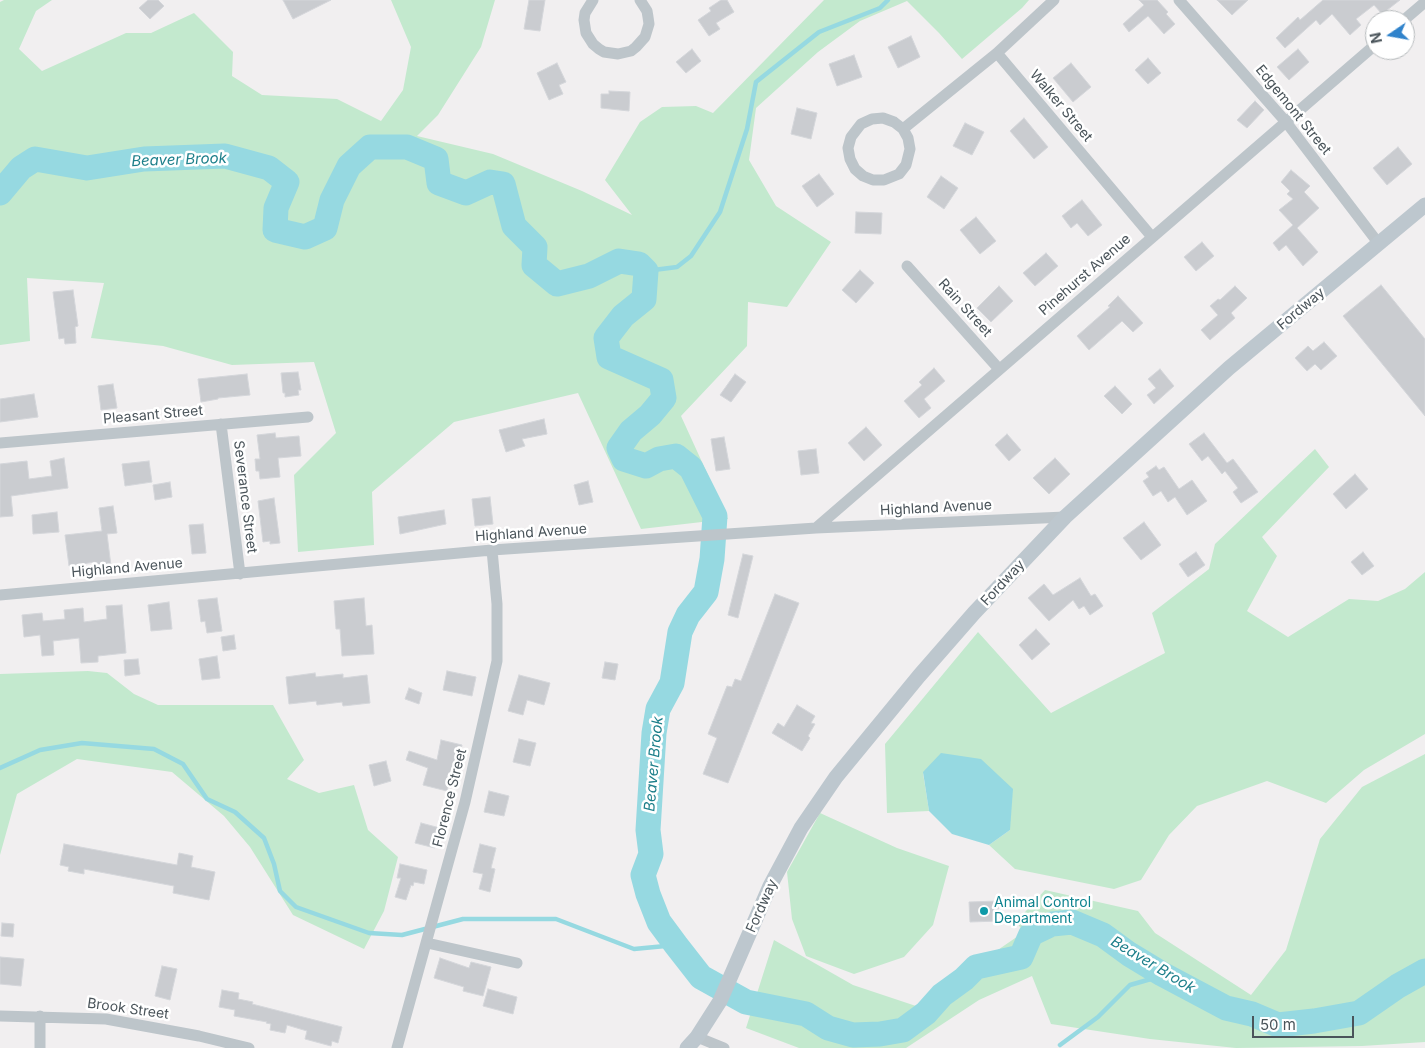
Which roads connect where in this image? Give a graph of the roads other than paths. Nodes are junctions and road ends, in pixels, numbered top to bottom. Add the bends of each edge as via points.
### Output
1 (593, 0) edge
2 (1054, 0) edge
3 (1179, 0) edge
4 (645, 2) edge
5 (1425, 2) edge
6 (1415, 11) edge
7 (997, 53) junction
8 (1365, 54) edge
9 (1286, 122) junction
10 (902, 129) junction
11 (1425, 205) edge
12 (1152, 237) junction
13 (1379, 244) junction
14 (907, 266) dead end
15 (999, 369) junction
16 (308, 417) dead end
17 (221, 424) junction
18 (0, 443) edge
19 (1065, 517) junction
20 (816, 528) junction
21 (492, 550) junction
22 (240, 574) junction
23 (0, 595) edge
24 (428, 939) junction
25 (517, 963) dead end
26 (0, 1016) edge
27 (40, 1016) junction
28 (692, 1043) edge
29 (40, 1048) edge
30 (249, 1048) edge
31 (398, 1048) edge
32 (724, 1048) edge

1 - 4 street via 585,13 586,33 593,44 611,54 631,51 645,37 648,17
2 - 7 street
3 - 9 street, Edgemont Street
5 - 6 street
7 - 10 street
7 - 12 street, Walker Street
8 - 9 street, Pinehurst Avenue
9 - 12 street, Pinehurst Avenue
9 - 13 street, Edgemont Street
10 - 10 street via 883,118 862,124 854,132 848,148 855,169 873,180 899,174 906,165 910,149
11 - 13 street, Fordway
12 - 15 street, Pinehurst Avenue
13 - 19 street, Fordway via 1229,368
14 - 15 street, Rain Street
15 - 20 street, Pinehurst Avenue
16 - 17 street, Pleasant Street
17 - 18 street, Pleasant Street
17 - 22 street, Severance Street
19 - 20 street, Highland Avenue
19 - 28 street, Fordway via 919,676 836,777 801,828 776,873 720,1002
20 - 21 street, Highland Avenue
21 - 22 street, Highland Avenue
21 - 24 street, Florence Street via 497,604 497,661 466,802
22 - 23 street, Highland Avenue
24 - 25 street
24 - 31 street, Florence Street
26 - 27 street, Brook Street
27 - 29 street
27 - 30 street, Brook Street via 137,1023
28 - 32 street

